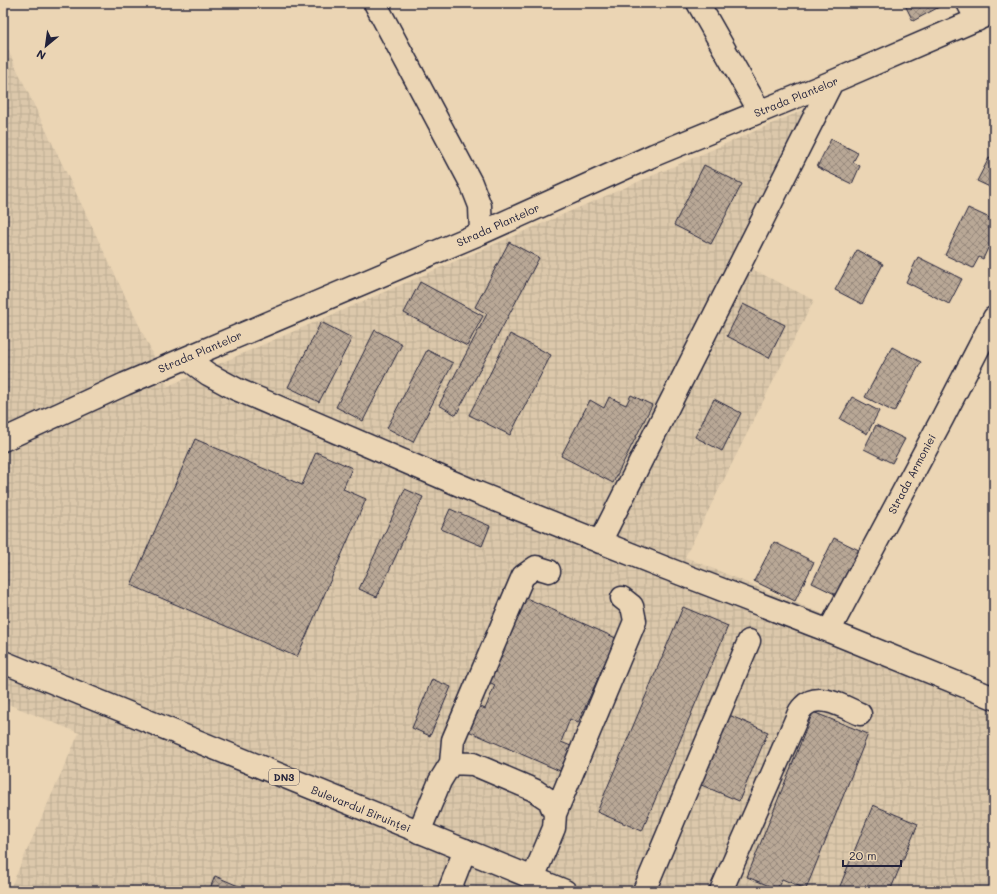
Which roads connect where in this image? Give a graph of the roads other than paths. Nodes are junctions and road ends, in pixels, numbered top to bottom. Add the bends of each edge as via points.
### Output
1 (375, 3) edge
2 (698, 3) edge
3 (980, 12) edge
4 (832, 82) junction
5 (760, 112) junction
6 (481, 233) junction
7 (994, 318) edge
8 (186, 358) junction
9 (3, 440) edge
10 (600, 542) junction
11 (549, 572) dead end
12 (622, 598) dead end
13 (830, 631) junction
14 (749, 641) dead end
15 (3, 662) edge
16 (994, 698) edge
17 (860, 714) dead end
18 (451, 763) junction
19 (555, 814) junction
20 (419, 832) junction
21 (465, 850) junction
22 (534, 878) junction
23 (449, 891) edge
24 (564, 891) edge
25 (644, 891) edge
26 (721, 891) edge

1 - 6 street via 471,183 480,206
2 - 5 street
3 - 4 street, Strada Plantelor
4 - 5 street, Strada Plantelor
4 - 10 street
5 - 6 street, Strada Plantelor via 654,155
6 - 8 street, Strada Plantelor
7 - 13 street, Strada Armoniei
8 - 9 street, Strada Plantelor
8 - 10 street via 208,374 236,389
10 - 13 street
11 - 18 street via 536,567 523,576 453,740
12 - 19 street via 632,606 636,621
13 - 16 street
14 - 25 street
15 - 20 street, Bulevardul Biruinței / DN3
17 - 26 street via 829,701 810,702 803,707
18 - 19 street via 473,764 534,790 550,800
18 - 20 street via 440,781
19 - 22 street via 554,828
20 - 21 street, Bulevardul Biruinței / DN3
21 - 22 street, Bulevardul Biruinței / DN3
21 - 23 street
22 - 24 street, Bulevardul Biruinței / DN3

